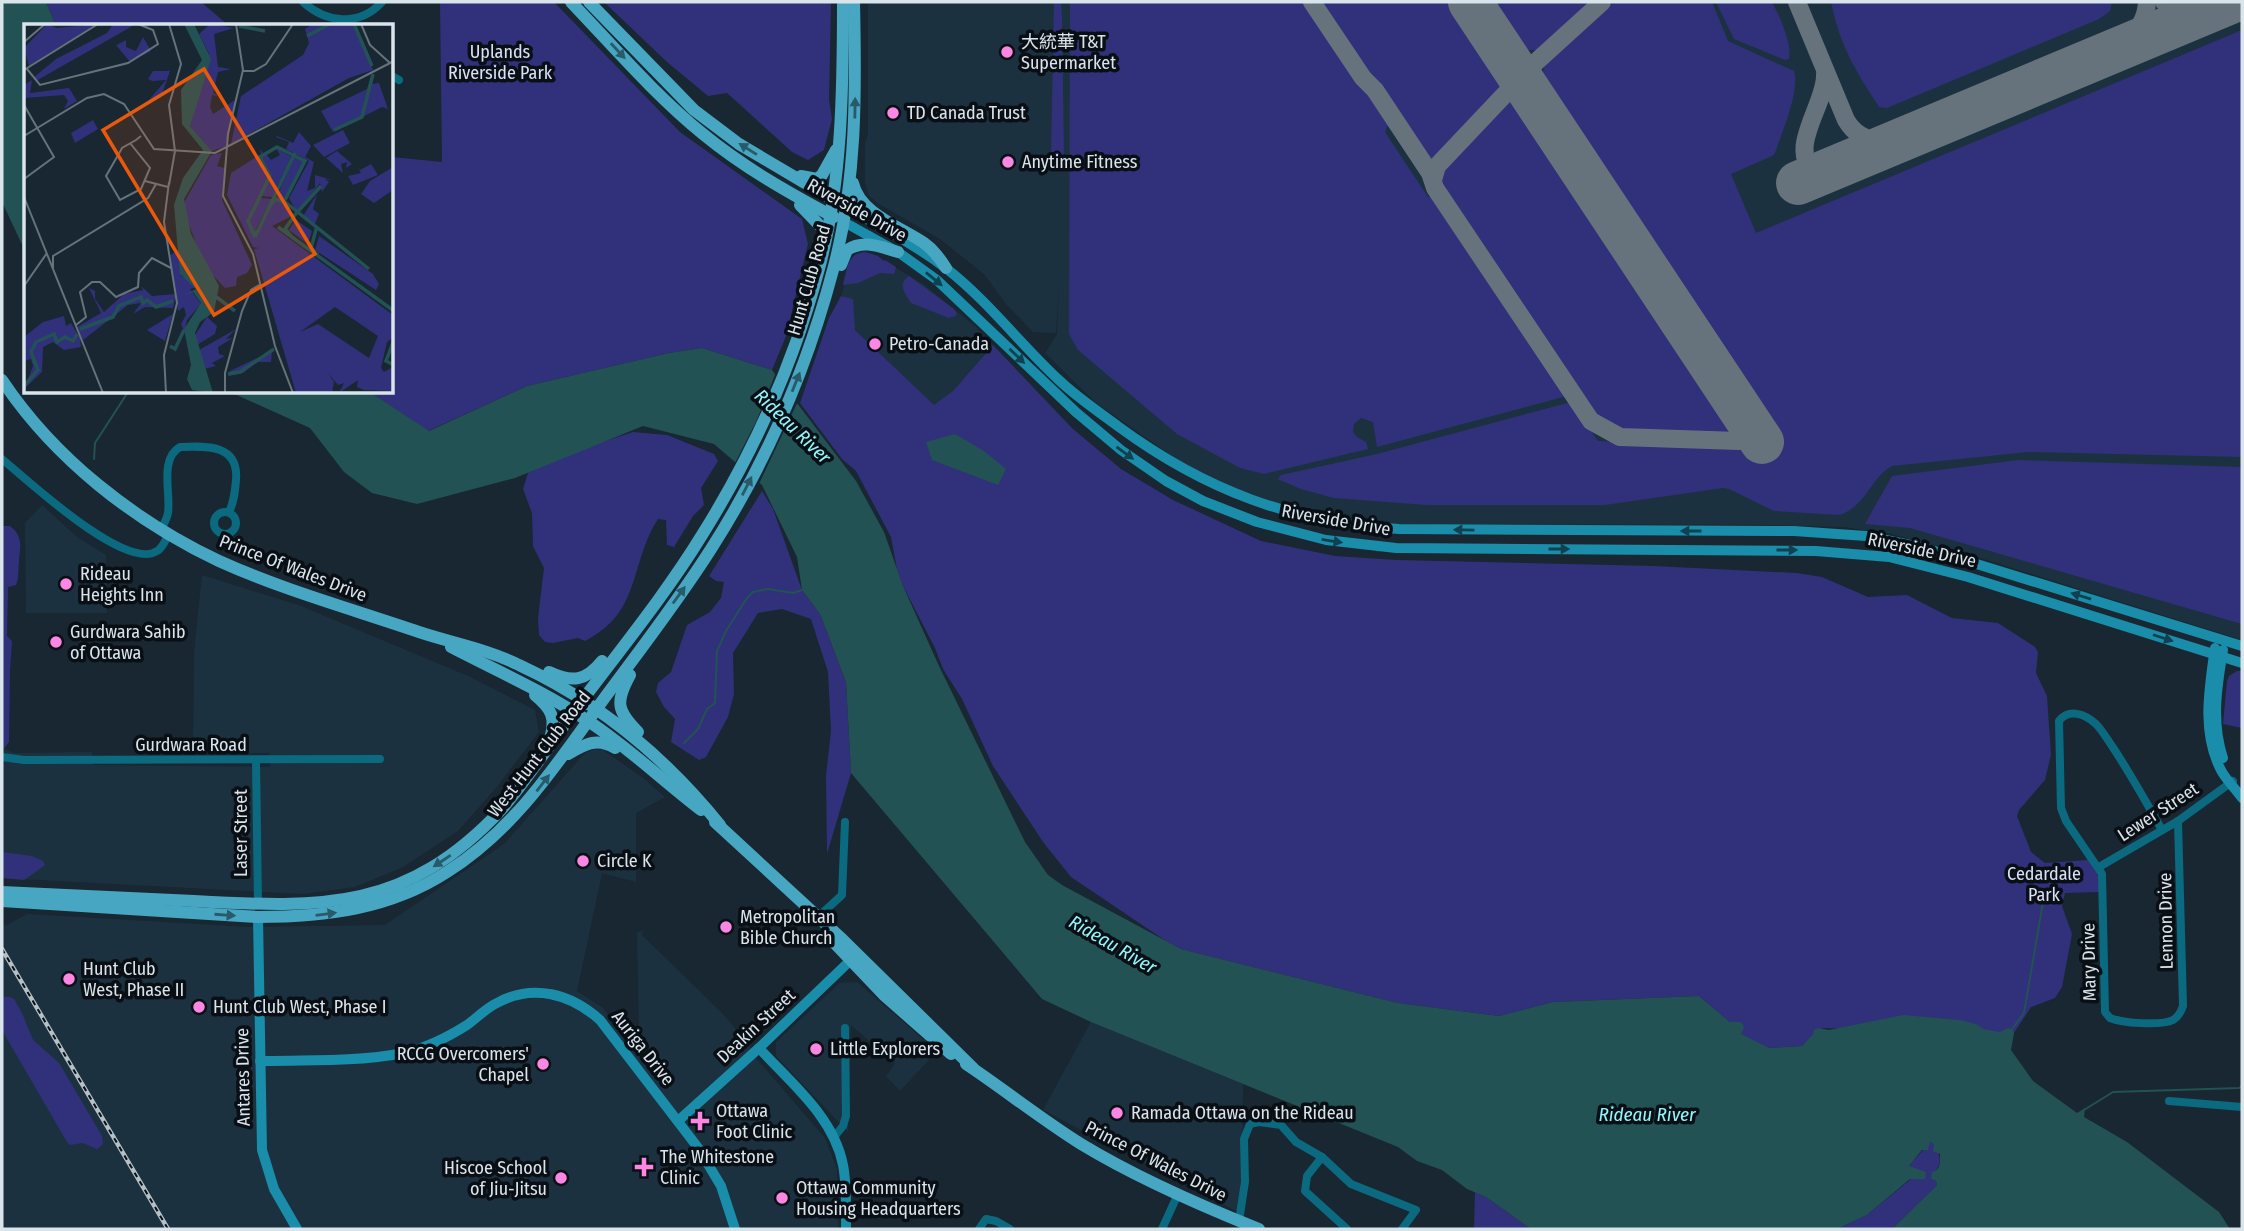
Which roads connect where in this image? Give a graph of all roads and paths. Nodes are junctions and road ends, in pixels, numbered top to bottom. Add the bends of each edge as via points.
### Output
1 (303, 2) edge
2 (382, 2) edge
3 (571, 2) edge
4 (589, 2) edge
5 (843, 2) edge
6 (854, 2) edge
7 (347, 24) edge
8 (839, 143) junction
9 (782, 169) junction
10 (851, 176) junction
11 (779, 186) junction
12 (833, 199) junction
13 (847, 208) junction
14 (830, 215) junction
15 (844, 222) junction
16 (826, 232) junction
17 (898, 252) junction
18 (946, 268) junction
19 (828, 290) junction
20 (980, 301) junction
21 (971, 311) junction
22 (2, 380) edge
23 (761, 426) joint
24 (773, 436) joint
25 (2, 459) edge
26 (229, 512) dead end
27 (165, 531) junction
28 (678, 571) junction
29 (658, 625) junction
30 (427, 634) junction
31 (2221, 640) junction
32 (2242, 646) edge
33 (2218, 655) junction
34 (499, 656) junction
35 (2242, 663) edge
36 (519, 682) junction
37 (583, 700) junction
38 (597, 709) junction
39 (574, 712) junction
40 (589, 721) junction
41 (548, 748) junction
42 (2, 757) edge
43 (658, 757) junction
44 (562, 758) junction
45 (380, 759) dead end
46 (256, 761) junction
47 (672, 770) junction
48 (650, 771) junction
49 (2231, 782) junction
50 (2240, 795) edge
51 (2178, 821) junction
52 (845, 822) dead end
53 (720, 825) junction
54 (2162, 830) junction
55 (2099, 867) junction
56 (2, 892) edge
57 (63, 900) junction
58 (2, 901) edge
59 (258, 911) junction
60 (817, 918) junction
61 (853, 958) junction
62 (2108, 1017) joint
63 (845, 1028) dead end
64 (760, 1048) junction
65 (260, 1061) junction
66 (2169, 1101) dead end
67 (2242, 1107) edge
68 (678, 1121) junction
69 (834, 1137) junction
70 (1322, 1157) junction
71 (1178, 1194) junction
72 (1239, 1221) junction
73 (297, 1229) edge
74 (734, 1229) edge
75 (846, 1229) edge
76 (979, 1229) edge
77 (1010, 1229) edge
78 (1162, 1229) edge
79 (1259, 1229) edge
80 (1347, 1229) edge
81 (1402, 1229) edge

1 - 7 street
2 - 7 street
3 -> 11 main road, Riverside Drive via 664,101 712,142
9 -> 4 main road, Riverside Drive via 694,110
5 - 8 main road, Hunt Club Road
10 -> 6 main road, Hunt Club Road
8 - 9 main road via 817,179
8 - 12 main road, Hunt Club Road
9 - 12 main road, Riverside Drive
10 - 13 main road, Hunt Club Road
10 - 18 main road via 864,205 925,244
11 - 14 main road, Riverside Drive
11 - 16 main road
12 - 13 main road, Riverside Drive
12 - 14 main road, Hunt Club Road
13 - 15 main road, Hunt Club Road
13 - 18 main road, Riverside Drive
14 - 15 main road, Riverside Drive
14 - 16 main road, Hunt Club Road
15 - 17 main road, Riverside Drive
15 - 19 main road, Hunt Club Road
16 - 23 main road, Hunt Club Road via 802,323
17 - 19 main road via 870,244 851,247
17 -> 21 main road, Riverside Drive
18 - 20 main road, Riverside Drive
24 -> 19 main road, Hunt Club Road
20 - 21 main road
31 -> 20 main road, Riverside Drive via 1925,548 1866,536 1771,531 1399,529 1345,524 1276,509 1210,483 1134,438 1061,382
21 -> 33 main road, Riverside Drive via 1077,413 1132,458 1203,501 1280,530 1396,548 1816,551 1889,557 1968,576
22 - 27 main road, Prince Of Wales Drive via 59,450 128,508
23 - 28 main road, West Hunt Club Road via 734,481
29 -> 24 main road, West Hunt Club Road via 720,535
25 - 27 street via 89,530 122,548 151,554 159,550
26 - 27 street via 237,469 232,457 220,450 180,447 169,458
27 - 30 main road, Prince Of Wales Drive via 256,576
28 - 34 main road via 595,670 582,679 564,679
28 - 37 main road, West Hunt Club Road
29 - 38 main road, West Hunt Club Road
29 - 43 main road via 619,696 625,719
30 - 34 main road, Prince Of Wales Drive
30 - 36 main road, Prince Of Wales Drive
31 - 32 main road, Riverside Drive
31 - 33 main road
33 - 35 main road, Riverside Drive
33 - 49 main road via 2208,724 2215,756
34 - 37 main road, Prince Of Wales Drive
36 - 39 main road, Prince Of Wales Drive
36 - 41 main road via 551,710 554,723
37 - 38 main road, Prince Of Wales Drive
37 - 39 main road, West Hunt Club Road
38 - 40 main road, West Hunt Club Road
38 - 43 main road, Prince Of Wales Drive
39 - 40 main road, Prince Of Wales Drive
39 - 41 main road, West Hunt Club Road
40 - 44 main road, West Hunt Club Road
40 - 48 main road, Prince Of Wales Drive
41 -> 59 main road, West Hunt Club Road via 480,832 422,873 340,901
42 - 46 street, Gurdwara Road
43 - 47 main road, Prince Of Wales Drive
44 - 48 main road via 601,741
59 -> 44 main road, West Hunt Club Road via 299,917 347,911 395,898 430,882 506,826
45 - 46 street, Gurdwara Road
46 - 59 street, Laser Street
47 - 48 main road
47 - 53 main road, Prince Of Wales Drive
48 - 53 main road, Prince Of Wales Drive
49 - 50 main road
49 - 51 street, Lewer Street
51 - 54 street, Lewer Street
51 - 62 street, Lennon Drive via 2183,1006 2175,1019 2161,1022 2123,1022
52 - 60 street via 842,895
53 - 60 main road, Prince Of Wales Drive
54 - 55 street, Lewer Street
54 - 55 street, Mary Drive via 2096,724 2069,712 2059,721 2061,808
55 - 62 street, Mary Drive via 2104,883
56 - 57 main road, West Hunt Club Road
57 - 58 main road, West Hunt Club Road
57 - 59 main road, West Hunt Club Road
59 - 65 main road, Antares Drive
60 - 61 main road, Prince Of Wales Drive
61 - 64 main road, Deakin Street
61 - 71 main road, Prince Of Wales Drive via 939,1033 972,1069 1016,1101 1084,1146
63 - 69 street via 846,1116
64 - 68 main road, Deakin Street
64 - 69 main road
65 - 68 main road, Auriga Drive via 370,1058 407,1052 440,1041 510,997 554,994 586,1008 600,1020
65 - 73 main road, Antares Drive via 262,1150 274,1189
66 - 67 street
68 - 74 main road, Auriga Drive via 717,1178
69 - 75 main road via 842,1162
70 - 72 street via 1300,1145 1281,1125 1250,1124 1244,1139 1245,1182
70 - 80 street via 1307,1176 1305,1191
70 - 81 street via 1351,1184 1416,1210
71 - 72 main road, Prince Of Wales Drive
71 - 78 street
72 - 79 main road, Prince Of Wales Drive
76 - 77 street via 986,1219

